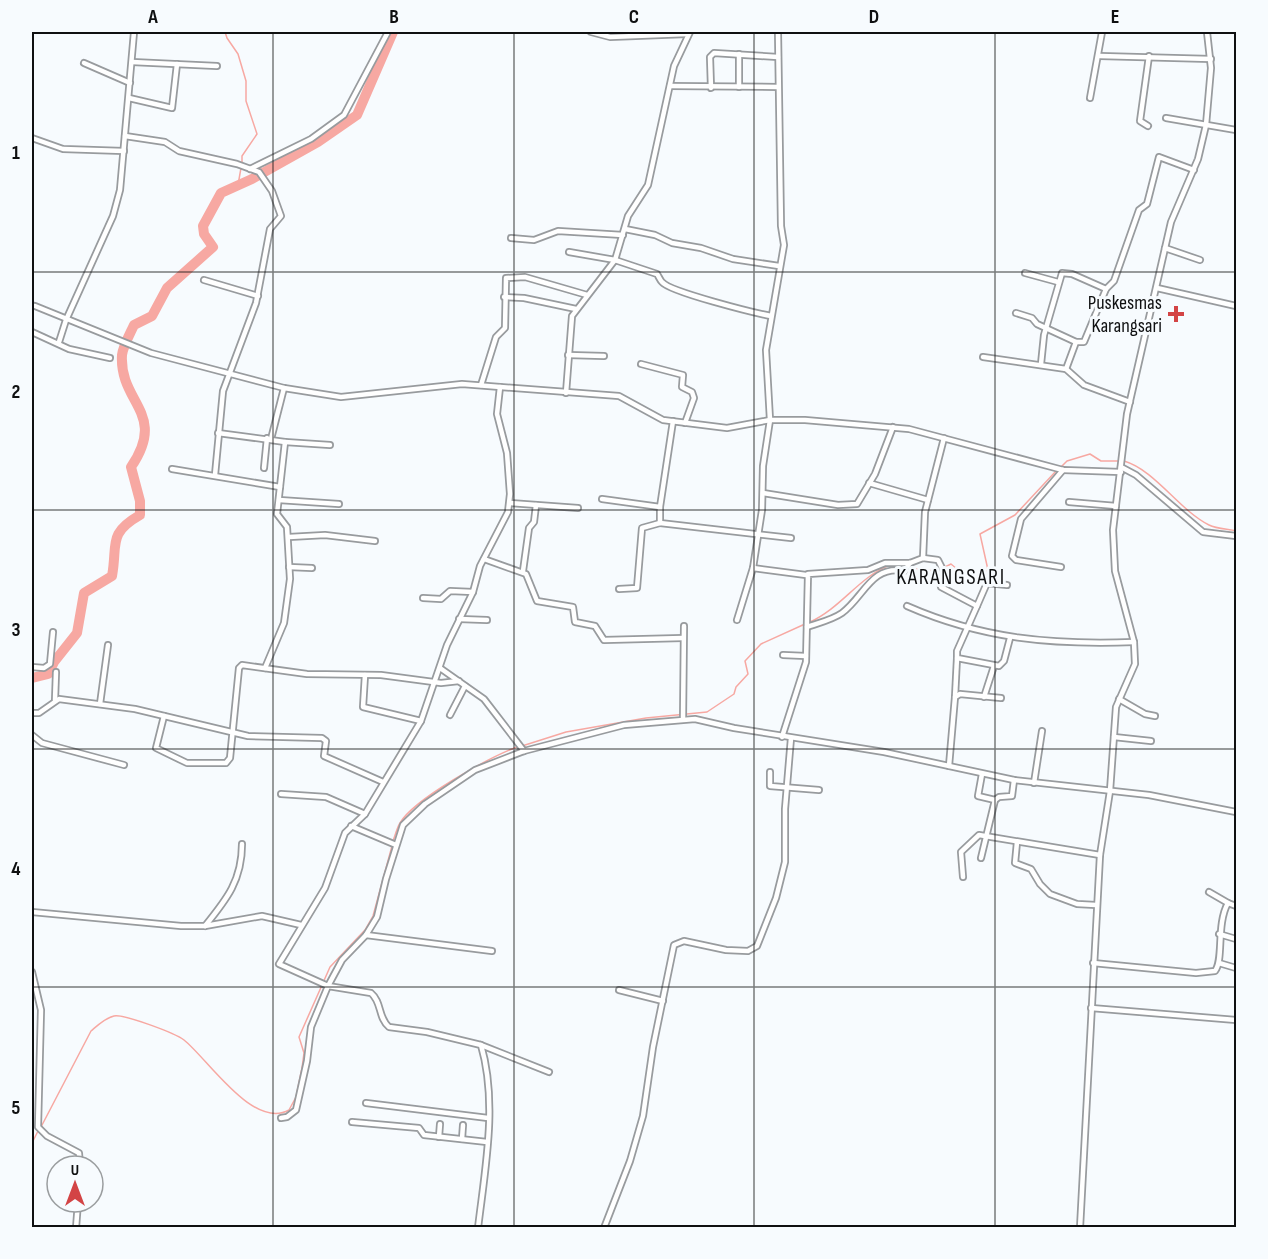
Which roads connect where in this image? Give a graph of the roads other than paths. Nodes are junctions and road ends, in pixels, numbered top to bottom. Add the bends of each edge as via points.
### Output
1 (134, 32) edge
2 (388, 32) edge
3 (591, 32) edge
4 (777, 32) edge
5 (1102, 32) edge
6 (1207, 32) edge
7 (689, 33) edge
8 (739, 54) junction
9 (1100, 56) junction
10 (1149, 56) junction
11 (778, 57) junction
12 (1211, 59) junction
13 (132, 62) junction
14 (84, 63) dead end
15 (177, 64) junction
16 (217, 66) dead end
17 (130, 83) junction
18 (670, 86) junction
19 (740, 87) junction
20 (778, 87) junction
21 (711, 88) junction
22 (129, 98) junction
23 (1090, 98) dead end
24 (1166, 118) dead end
25 (1206, 125) junction
26 (1148, 126) dead end
27 (1236, 130) edge
28 (125, 136) junction
29 (32, 138) edge
30 (124, 151) junction
31 (248, 168) junction
32 (1194, 170) junction
33 (624, 232) junction
34 (512, 238) dead end
35 (1165, 248) junction
36 (569, 252) dead end
37 (615, 260) junction
38 (1200, 260) dead end
39 (779, 266) junction
40 (1025, 273) dead end
41 (204, 280) dead end
42 (1058, 282) junction
43 (1157, 288) junction
44 (1106, 289) junction
45 (587, 295) junction
46 (258, 296) junction
47 (504, 297) junction
48 (35, 306) dead end
49 (1236, 306) edge
50 (576, 309) junction
51 (1016, 313) dead end
52 (771, 316) junction
53 (66, 320) junction
54 (1045, 328) junction
55 (32, 332) edge
56 (59, 342) junction
57 (1076, 342) junction
58 (568, 355) junction
59 (604, 356) dead end
60 (983, 357) dead end
61 (110, 358) dead end
62 (642, 364) dead end
63 (1041, 364) junction
64 (1066, 369) junction
65 (228, 372) junction
66 (481, 385) junction
67 (284, 387) junction
68 (500, 387) junction
69 (566, 393) junction
70 (1130, 402) junction
71 (770, 420) junction
72 (673, 421) junction
73 (686, 423) junction
74 (893, 427) junction
75 (218, 433) junction
76 (944, 438) junction
77 (269, 439) junction
78 (285, 442) junction
79 (330, 445) dead end
80 (1121, 465) junction
81 (264, 468) dead end
82 (172, 469) dead end
83 (1063, 470) junction
84 (215, 475) junction
85 (869, 483) junction
86 (280, 487) junction
87 (763, 493) junction
88 (602, 499) dead end
89 (279, 500) junction
90 (928, 500) junction
91 (1069, 502) dead end
92 (510, 503) junction
93 (339, 504) dead end
94 (536, 505) junction
95 (1116, 506) junction
96 (660, 507) junction
97 (578, 508) dead end
98 (660, 523) junction
99 (759, 536) junction
100 (1236, 536) edge
101 (289, 537) junction
102 (790, 538) dead end
103 (375, 541) dead end
104 (923, 558) junction
105 (484, 559) junction
106 (886, 566) junction
107 (289, 567) junction
108 (1061, 567) dead end
109 (312, 568) dead end
110 (753, 568) junction
111 (523, 571) junction
112 (807, 575) junction
113 (1007, 585) dead end
114 (619, 589) dead end
115 (473, 592) junction
116 (423, 597) dead end
117 (907, 606) dead end
118 (977, 606) junction
119 (459, 619) junction
120 (486, 620) dead end
121 (737, 620) dead end
122 (807, 625) junction
123 (684, 626) dead end
124 (967, 629) junction
125 (53, 632) dead end
126 (683, 638) junction
127 (1010, 638) junction
128 (1134, 642) junction
129 (108, 645) dead end
130 (783, 655) dead end
131 (806, 656) junction
132 (957, 658) junction
133 (994, 666) junction
134 (32, 667) edge
135 (265, 668) junction
136 (440, 668) junction
137 (56, 672) dead end
138 (365, 675) junction
139 (459, 681) junction
140 (436, 682) junction
141 (465, 686) junction
142 (955, 697) junction
143 (984, 697) junction
144 (1001, 698) dead end
145 (1119, 699) junction
146 (55, 700) junction
147 (100, 704) junction
148 (32, 713) edge
149 (450, 715) dead end
150 (683, 715) junction
151 (164, 716) junction
152 (1155, 716) dead end
153 (421, 721) junction
154 (233, 730) junction
155 (1042, 731) dead end
156 (32, 735) edge
157 (782, 736) junction
158 (791, 738) junction
159 (1114, 738) junction
160 (1151, 741) dead end
161 (523, 749) junction
162 (124, 765) dead end
163 (949, 766) junction
164 (770, 772) dead end
165 (982, 774) junction
166 (1014, 780) junction
167 (383, 782) junction
168 (1034, 783) junction
169 (787, 787) junction
170 (819, 790) dead end
171 (1110, 791) junction
172 (281, 794) dead end
173 (995, 800) junction
174 (1236, 812) edge
175 (365, 814) junction
176 (351, 826) junction
177 (986, 836) junction
178 (1017, 842) junction
179 (242, 844) dead end
180 (394, 844) junction
181 (1100, 855) junction
182 (981, 858) dead end
183 (963, 877) dead end
184 (1209, 892) dead end
185 (1228, 903) junction
186 (1096, 905) junction
187 (1236, 906) edge
188 (32, 912) edge
189 (301, 925) junction
190 (205, 926) junction
191 (1219, 934) junction
192 (366, 935) junction
193 (1236, 939) edge
194 (492, 951) dead end
195 (1093, 963) junction
196 (1219, 963) junction
197 (1236, 968) edge
198 (32, 972) edge
199 (325, 984) junction
200 (620, 990) dead end
201 (663, 1001) junction
202 (1091, 1008) junction
203 (1236, 1020) edge
204 (481, 1045) junction
205 (549, 1072) dead end
206 (366, 1103) dead end
207 (281, 1118) dead end
208 (488, 1118) junction
209 (352, 1122) dead end
210 (440, 1124) dead end
211 (463, 1125) dead end
212 (439, 1137) junction
213 (462, 1139) junction
214 (487, 1142) junction
215 (79, 1154) edge
216 (479, 1227) edge
217 (604, 1227) edge
218 (1080, 1227) edge

1 - 13 street
2 - 31 street via 344,115 311,138
3 - 7 street via 610,37
4 - 11 street
5 - 9 street
6 - 12 street
7 - 18 street
8 - 11 street
8 - 19 street
8 - 21 street via 711,55
9 - 10 street
9 - 23 street
10 - 12 street
10 - 26 street via 1140,121
11 - 20 street
12 - 25 street
13 - 15 street
13 - 17 street
14 - 17 street
15 - 16 street
15 - 22 street via 172,108
17 - 22 street
18 - 21 street
18 - 33 street via 648,185 628,216
19 - 20 street
19 - 21 street
20 - 39 street via 784,245
22 - 28 street
24 - 25 street
25 - 27 street
25 - 32 street
28 - 30 street
28 - 31 street via 161,140 179,151
29 - 30 street via 55,148
30 - 53 street via 113,216
31 - 46 street via 261,174 281,216 270,228
32 - 35 street via 1175,207
32 - 44 street via 1159,157 1146,205 1139,210 1114,281
33 - 34 street via 558,231 534,240
33 - 37 street
33 - 39 street via 655,235 733,259
35 - 38 street
35 - 43 street
36 - 37 street
37 - 45 street
37 - 52 street via 657,274 662,283 674,288
39 - 52 street
40 - 42 street
41 - 46 street
42 - 44 street via 1065,271
42 - 54 street
43 - 49 street
43 - 70 street
44 - 57 street via 1084,342
45 - 47 street via 516,277 506,278
45 - 50 street
46 - 65 street
47 - 50 street
47 - 66 street via 505,328 496,337
48 - 53 street
50 - 58 street via 570,324
51 - 54 street
52 - 71 street via 766,365
53 - 56 street
53 - 65 street via 151,353
54 - 57 street
54 - 63 street
55 - 56 street
56 - 61 street via 69,349
57 - 64 street
58 - 59 street
58 - 69 street
60 - 63 street
62 - 73 street via 683,375 682,387 692,392 694,398
63 - 64 street
64 - 70 street via 1080,381
65 - 67 street
65 - 75 street
66 - 67 street via 445,385 341,397
66 - 68 street
67 - 77 street
68 - 69 street
68 - 92 street via 497,414 507,453
69 - 72 street via 619,396
70 - 80 street
71 - 73 street via 728,428
71 - 74 street
71 - 87 street
72 - 73 street
72 - 96 street
74 - 76 street
74 - 85 street
75 - 77 street
75 - 84 street
76 - 83 street
76 - 90 street
77 - 78 street
77 - 81 street
78 - 79 street
78 - 86 street
80 - 83 street
80 - 95 street
80 - 100 street via 1203,532
82 - 84 street
83 - 108 street via 1020,519 1012,556 1016,560
84 - 86 street
85 - 87 street via 857,504 851,506
85 - 90 street
86 - 89 street
87 - 99 street
88 - 96 street
89 - 93 street
89 - 101 street via 278,517 287,527
90 - 104 street
91 - 95 street
92 - 94 street
92 - 105 street
94 - 97 street
94 - 111 street
95 - 128 street via 1115,571
96 - 98 street
98 - 99 street
98 - 114 street via 642,528 637,588
99 - 102 street
99 - 110 street
101 - 103 street via 325,535
101 - 107 street
104 - 106 street via 908,566
104 - 118 street via 940,562 944,572 940,584
105 - 111 street
105 - 115 street
106 - 112 street
106 - 122 street via 843,613
107 - 109 street
107 - 135 street via 284,623
110 - 112 street
110 - 121 street
111 - 126 street via 537,601 574,607 575,622 595,626 604,640
112 - 122 street
113 - 118 street via 987,583
115 - 116 street via 450,591 441,599
115 - 119 street
117 - 124 street
118 - 124 street
119 - 120 street
119 - 136 street
122 - 131 street
123 - 126 street
124 - 127 street
124 - 132 street
125 - 134 street via 50,664
126 - 150 street
127 - 128 street via 1068,643
127 - 133 street via 1004,661
128 - 145 street via 1133,674
129 - 147 street
130 - 131 street
131 - 157 street via 802,680
132 - 133 street
132 - 142 street
133 - 143 street
135 - 138 street
135 - 154 street via 239,668
136 - 139 street
136 - 140 street
137 - 146 street
138 - 140 street
138 - 153 street via 363,707
139 - 140 street
139 - 141 street
140 - 153 street
141 - 149 street
141 - 161 street via 484,699
142 - 143 street
142 - 163 street
143 - 144 street
145 - 152 street
145 - 159 street
146 - 147 street
146 - 148 street via 45,710
147 - 151 street
150 - 157 street
150 - 161 street
151 - 154 street
151 - 154 street via 156,747 187,763 229,761
153 - 167 street
154 - 167 street via 248,736 322,738 326,741 324,756
155 - 168 street
156 - 162 street via 42,743
157 - 158 street
158 - 163 street
158 - 169 street
159 - 160 street
159 - 171 street
161 - 180 street via 475,770 425,804 403,825
163 - 165 street
164 - 169 street via 770,786
165 - 166 street
165 - 173 street via 978,796
166 - 168 street
166 - 173 street via 1012,796
167 - 175 street
168 - 171 street
169 - 170 street
169 - 201 street via 785,862 757,946 748,951 677,942
171 - 174 street via 1192,801
171 - 181 street
172 - 175 street via 326,798
173 - 177 street
175 - 176 street
176 - 180 street
176 - 189 street via 342,838 325,888
177 - 178 street
177 - 182 street
177 - 183 street via 979,835 961,852
178 - 181 street
178 - 186 street via 1015,863 1031,869 1046,891 1077,904
179 - 190 street via 242,866 234,885
180 - 192 street via 380,911
181 - 186 street
184 - 185 street
185 - 187 street
185 - 191 street
186 - 195 street
188 - 190 street
189 - 190 street via 257,916
189 - 199 street via 279,964
191 - 193 street
191 - 196 street
192 - 194 street
192 - 199 street
195 - 196 street via 1196,973 1215,971
195 - 202 street
196 - 197 street
198 - 215 street via 41,1010 40,1129
199 - 204 street via 371,993 389,1027
199 - 207 street via 311,1027 308,1061 296,1110
200 - 201 street
201 - 217 street via 642,1116 630,1161
202 - 203 street
202 - 218 street
204 - 205 street
204 - 208 street via 486,1063
206 - 208 street
208 - 214 street
209 - 212 street via 418,1128 424,1135
210 - 212 street
211 - 213 street
212 - 213 street
213 - 214 street
214 - 216 street

